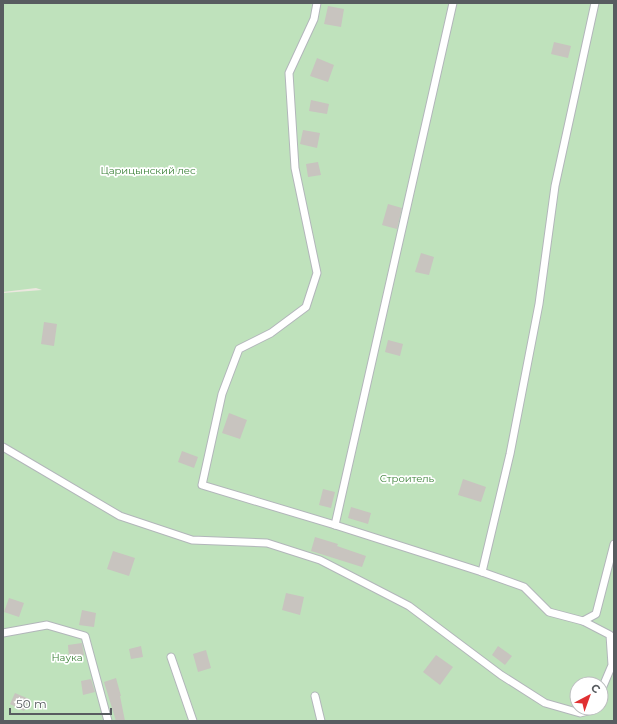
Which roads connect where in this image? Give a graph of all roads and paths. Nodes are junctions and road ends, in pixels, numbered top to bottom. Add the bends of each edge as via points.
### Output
1 (317, 3) edge
2 (453, 3) edge
3 (595, 3) edge
4 (3, 447) edge
5 (335, 525) junction
6 (614, 544) edge
7 (482, 572) junction
8 (583, 620) junction
9 (3, 633) edge
10 (171, 657) dead end
11 (613, 665) edge
12 (608, 676) edge
13 (315, 696) dead end
14 (569, 710) edge
15 (108, 721) edge
16 (193, 721) edge
17 (321, 721) edge

1 - 5 lane via 314,19 289,73 295,168 317,273 306,307 272,333 239,349 222,394 202,485
2 - 5 lane
3 - 7 lane via 555,186 539,304 511,446
4 - 14 lane via 120,516 192,540 267,543 320,560 409,606 501,676 545,703
5 - 7 lane
6 - 8 lane via 596,614
7 - 8 lane via 524,587 549,612
8 - 11 lane via 610,635
9 - 15 lane via 47,625 85,636
10 - 16 lane
11 - 12 lane
13 - 17 lane

